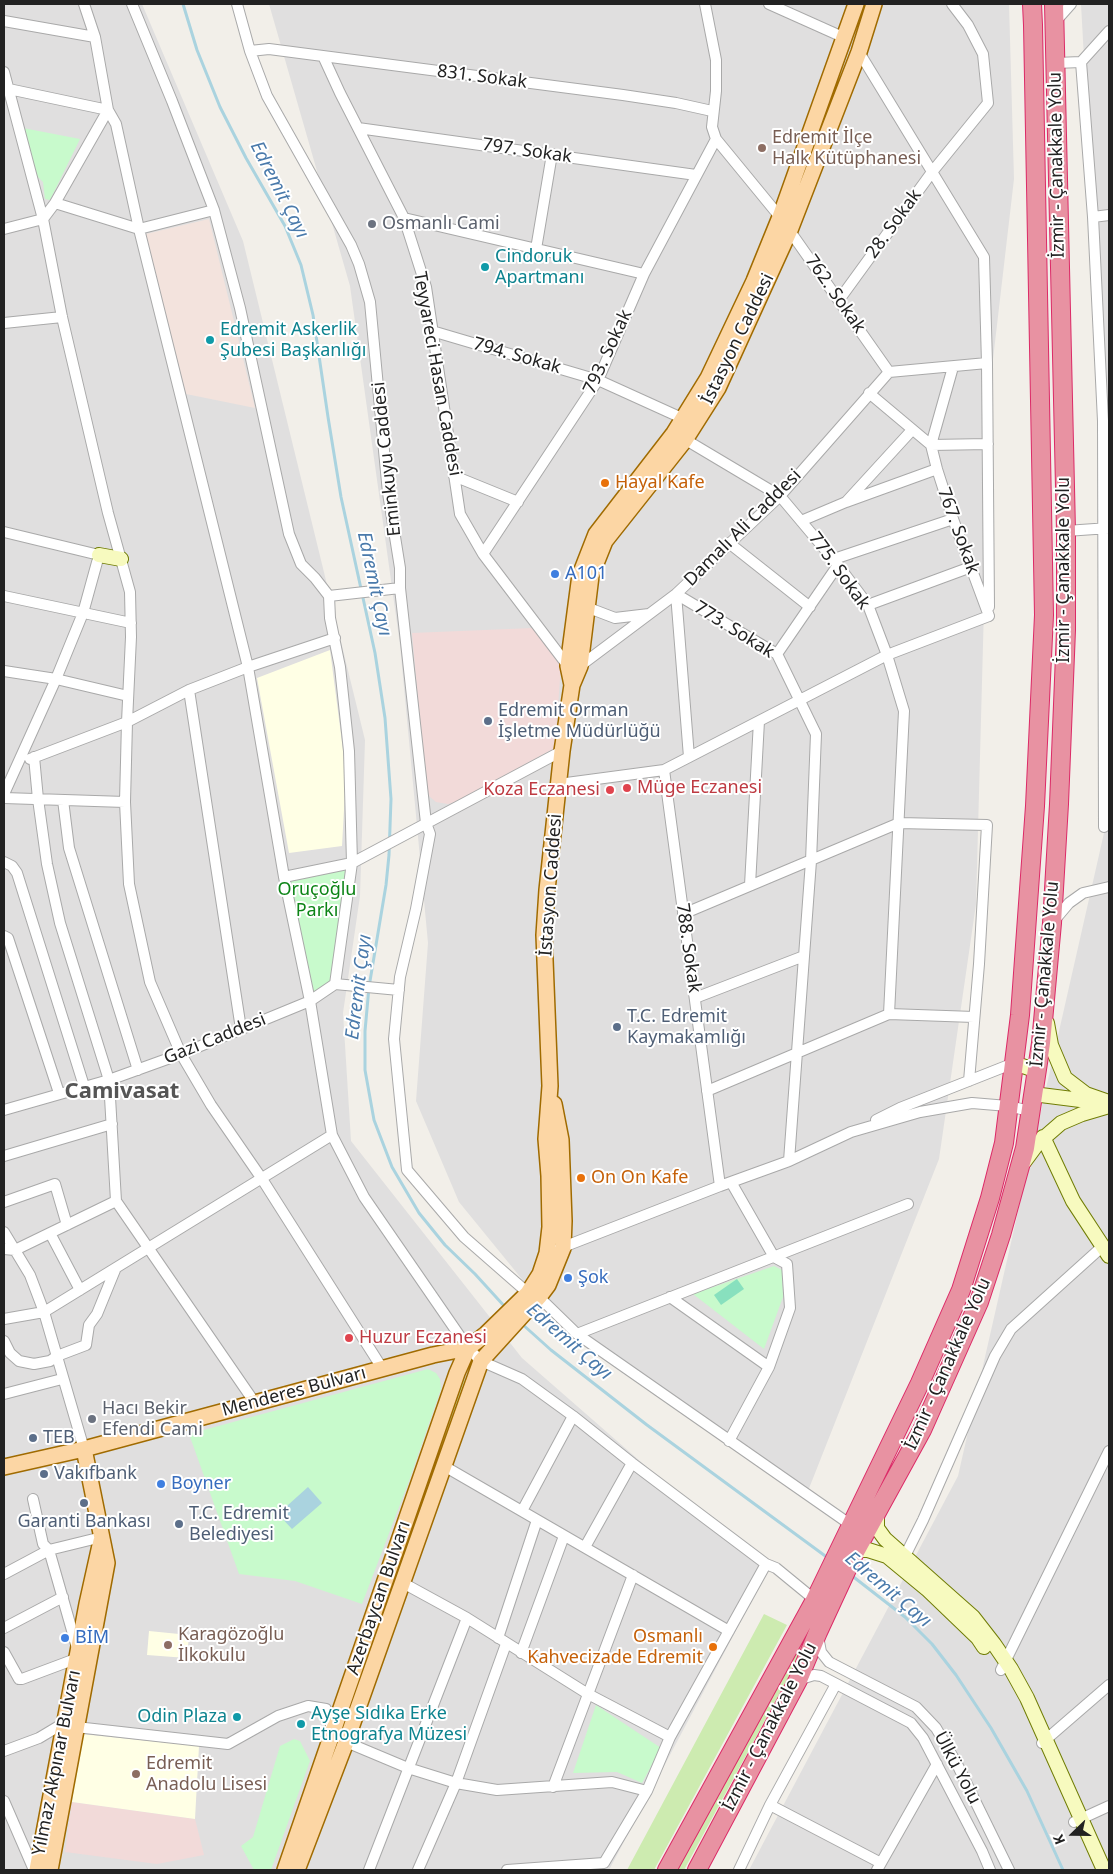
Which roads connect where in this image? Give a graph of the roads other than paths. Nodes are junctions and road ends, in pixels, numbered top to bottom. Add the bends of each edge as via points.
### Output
1 (84, 4) edge
2 (132, 4) edge
3 (237, 4) edge
4 (704, 4) edge
5 (769, 4) edge
6 (856, 4) edge
7 (874, 4) edge
8 (952, 4) edge
9 (1032, 4) edge
10 (1054, 4) edge
11 (1071, 4) edge
12 (4, 21) edge
13 (1055, 22) junction
14 (1109, 31) edge
15 (95, 37) junction
16 (845, 38) junction
17 (250, 51) junction
18 (859, 52) junction
19 (323, 56) junction
20 (1081, 62) junction
21 (1056, 63) junction
22 (4, 72) edge
23 (6, 88) edge
24 (108, 110) junction
25 (712, 111) junction
26 (358, 128) junction
27 (716, 139) junction
28 (552, 154) junction
29 (932, 172) junction
30 (696, 175) junction
31 (55, 203) junction
32 (214, 210) junction
33 (1109, 215) edge
34 (780, 217) junction
35 (1093, 217) junction
36 (404, 218) junction
37 (43, 219) junction
38 (139, 229) junction
39 (4, 230) edge
40 (790, 230) junction
41 (536, 249) junction
42 (644, 274) junction
43 (839, 300) junction
44 (62, 317) junction
45 (4, 323) edge
46 (432, 331) junction
47 (987, 363) junction
48 (953, 366) junction
49 (889, 372) junction
50 (598, 380) junction
51 (869, 393) junction
52 (684, 419) junction
53 (1106, 420) edge
54 (912, 430) junction
55 (680, 437) junction
56 (988, 444) junction
57 (931, 445) junction
58 (937, 469) junction
59 (454, 476) junction
60 (780, 496) junction
61 (518, 502) junction
62 (846, 502) junction
63 (953, 519) junction
64 (801, 521) junction
65 (1106, 529) edge
66 (4, 532) edge
67 (1066, 532) junction
68 (730, 543) junction
69 (483, 554) junction
70 (100, 555) junction
71 (121, 559) junction
72 (836, 562) junction
73 (971, 567) junction
74 (400, 588) junction
75 (676, 594) junction
76 (4, 596) edge
77 (329, 596) junction
78 (581, 605) junction
79 (868, 605) junction
80 (810, 607) junction
81 (83, 613) junction
82 (650, 614) junction
83 (989, 616) junction
84 (131, 623) junction
85 (335, 638) junction
86 (777, 654) junction
87 (886, 655) junction
88 (574, 666) junction
89 (248, 667) junction
90 (4, 671) edge
91 (56, 679) junction
92 (189, 690) junction
93 (128, 696) junction
94 (801, 699) junction
95 (759, 721) junction
96 (126, 722) junction
97 (562, 751) junction
98 (689, 757) junction
99 (34, 758) junction
100 (17, 764) junction
101 (664, 770) junction
102 (559, 784) junction
103 (4, 794) edge
104 (4, 798) edge
105 (38, 799) junction
106 (63, 800) junction
107 (125, 802) junction
108 (900, 823) junction
109 (423, 824) junction
110 (1104, 827) dead end
111 (811, 860) junction
112 (4, 862) edge
113 (352, 862) junction
114 (284, 877) junction
115 (750, 885) junction
116 (1109, 887) edge
117 (683, 914) junction
118 (1052, 923) junction
119 (4, 936) edge
120 (804, 956) junction
121 (334, 984) junction
122 (399, 990) junction
123 (695, 998) junction
124 (310, 1001) junction
125 (1044, 1007) junction
126 (889, 1014) junction
127 (974, 1017) junction
128 (241, 1029) junction
129 (797, 1052) junction
130 (181, 1054) junction
131 (1014, 1063) junction
132 (138, 1070) junction
133 (1037, 1071) junction
134 (109, 1080) junction
135 (969, 1081) junction
136 (84, 1086) junction
137 (550, 1086) junction
138 (707, 1091) junction
139 (59, 1093) junction
140 (1031, 1103) junction
141 (1109, 1104) edge
142 (1008, 1106) junction
143 (4, 1110) edge
144 (112, 1124) junction
145 (851, 1132) junction
146 (332, 1135) junction
147 (1043, 1137) junction
148 (4, 1156) edge
149 (789, 1161) junction
150 (1019, 1172) junction
151 (262, 1179) junction
152 (730, 1182) junction
153 (720, 1186) junction
154 (116, 1201) junction
155 (4, 1202) edge
156 (908, 1204) dead end
157 (67, 1225) junction
158 (4, 1232) edge
159 (50, 1233) junction
160 (149, 1247) junction
161 (563, 1248) junction
162 (9, 1250) edge
163 (1106, 1251) edge
164 (547, 1253) junction
165 (774, 1257) junction
166 (115, 1270) junction
167 (80, 1290) junction
168 (670, 1297) junction
169 (531, 1298) junction
170 (44, 1312) junction
171 (4, 1319) edge
172 (577, 1334) junction
173 (491, 1338) junction
174 (4, 1341) edge
175 (468, 1348) junction
176 (57, 1356) junction
177 (481, 1361) junction
178 (769, 1367) junction
179 (382, 1368) junction
180 (62, 1379) junction
181 (4, 1394) edge
182 (256, 1403) junction
183 (573, 1416) junction
184 (728, 1441) junction
185 (84, 1449) junction
186 (1109, 1454) edge
187 (632, 1463) junction
188 (444, 1466) junction
189 (4, 1467) edge
190 (33, 1499) dead end
191 (522, 1511) junction
192 (877, 1512) junction
193 (537, 1520) junction
194 (564, 1536) junction
195 (102, 1538) junction
196 (851, 1543) junction
197 (584, 1547) junction
198 (49, 1550) junction
199 (903, 1562) junction
200 (766, 1564) junction
201 (4, 1574) edge
202 (632, 1575) junction
203 (403, 1583) junction
204 (63, 1597) junction
205 (820, 1602) junction
206 (467, 1618) junction
207 (4, 1628) edge
208 (729, 1631) junction
209 (818, 1632) junction
210 (502, 1641) junction
211 (4, 1652) edge
212 (521, 1653) junction
213 (78, 1655) junction
214 (1003, 1666) junction
215 (798, 1680) junction
216 (836, 1684) junction
217 (1109, 1685) edge
218 (588, 1694) junction
219 (70, 1725) junction
220 (333, 1732) junction
221 (670, 1738) junction
222 (346, 1742) junction
223 (1043, 1742) junction
224 (4, 1750) edge
225 (937, 1764) junction
226 (408, 1768) junction
227 (456, 1783) junction
228 (553, 1786) junction
229 (647, 1791) junction
230 (4, 1801) edge
231 (770, 1805) junction
232 (1109, 1806) edge
233 (1077, 1820) junction
234 (602, 1866) edge
235 (879, 1867) edge
236 (35, 1870) edge
237 (50, 1870) edge
238 (285, 1870) edge
239 (297, 1870) edge
240 (368, 1870) edge
241 (418, 1870) edge
242 (507, 1870) edge
243 (668, 1870) edge
244 (697, 1870) edge
245 (739, 1870) edge
246 (990, 1870) edge
247 (1009, 1870) edge
248 (1094, 1870) edge
249 (1104, 1870) edge

1 - 15 street
2 - 32 street
3 - 17 street, Eminkuyu Caddesi
4 - 25 street via 716,60
5 - 16 street
6 - 16 main road, İstasyon Caddesi
7 - 18 main road, İstasyon Caddesi
8 - 29 street, 28. Sokak via 968,25 983,54 988,102
9 - 131 highway, İzmir - Çanakkale Yolu via 1044,615 1027,928
10 - 13 highway, İzmir - Çanakkale Yolu
11 - 13 street
12 - 15 street
13 - 21 highway, İzmir - Çanakkale Yolu
14 - 20 street
15 - 24 street
16 - 34 main road, İstasyon Caddesi
17 - 19 street, 831. Sokak via 269,49
17 - 74 street, Eminkuyu Caddesi via 267,96 351,245 365,282 373,324
18 - 29 street
18 - 40 main road, İstasyon Caddesi
19 - 25 street, 831. Sokak via 676,103
19 - 26 street, Teyyareci Hasan Caddesi
20 - 21 street
20 - 35 street
21 - 67 highway, İzmir - Çanakkale Yolu
22 - 23 street
23 - 24 street
23 - 37 street
24 - 31 street
24 - 38 street via 116,124
25 - 27 street
26 - 28 street, 797. Sokak
26 - 36 street, Teyyareci Hasan Caddesi
27 - 30 street, 793. Sokak
27 - 34 street, 762. Sokak
28 - 30 street, 797. Sokak
28 - 41 street
29 - 43 street, 28. Sokak
29 - 47 street via 984,257
30 - 42 street, 793. Sokak
31 - 37 street
31 - 38 street
32 - 38 street
32 - 77 street via 240,308 289,534 301,564
33 - 35 street
34 - 40 street, 762. Sokak
34 - 52 main road, İstasyon Caddesi via 708,378
35 - 53 street
36 - 41 street
36 - 46 street, Teyyareci Hasan Caddesi via 426,287
37 - 39 street
37 - 44 street
38 - 89 street
40 - 43 street, 762. Sokak
40 - 55 main road, İstasyon Caddesi via 718,388
41 - 42 street
42 - 50 street, 793. Sokak
43 - 49 street, 762. Sokak
44 - 45 street
44 - 71 street
46 - 50 street, 794. Sokak
46 - 59 street, Teyyareci Hasan Caddesi
47 - 48 street
47 - 56 street
48 - 49 street
48 - 57 street, 767. Sokak
49 - 51 street, Damalı Ali Caddesi
50 - 52 street, 794. Sokak
50 - 61 street, 793. Sokak
51 - 54 street
51 - 60 street, Damalı Ali Caddesi
52 - 55 main road, İstasyon Caddesi
53 - 65 street
54 - 57 street
54 - 62 street
55 - 60 street, 775. Sokak
55 - 78 main road, İstasyon Caddesi via 596,534 580,575
56 - 57 street
56 - 83 street
57 - 58 street, 767. Sokak
58 - 62 street
58 - 63 street, 767. Sokak
59 - 61 street
59 - 69 street, Teyyareci Hasan Caddesi via 460,514
60 - 64 street, 775. Sokak
60 - 68 street, Damalı Ali Caddesi
61 - 69 street, 793. Sokak
62 - 64 street
63 - 72 street
63 - 73 street, 767. Sokak
64 - 72 street, 775. Sokak
65 - 67 street
65 - 110 street
66 - 70 street
67 - 118 highway, İzmir - Çanakkale Yolu via 1066,630
68 - 75 street, Damalı Ali Caddesi
68 - 80 street
69 - 88 street, Teyyareci Hasan Caddesi
70 - 71 street
70 - 81 street
71 - 84 street via 130,592
72 - 79 street, 775. Sokak
72 - 80 street
73 - 79 street
73 - 83 street, 767. Sokak
74 - 77 street
74 - 109 street, Eminkuyu Caddesi
75 - 82 street, Damalı Ali Caddesi
75 - 86 street, 773. Sokak
75 - 98 street
76 - 81 street
77 - 85 street
78 - 82 street via 615,618
78 - 88 main road, İstasyon Caddesi
79 - 87 street, 775. Sokak
80 - 86 street
81 - 84 street
81 - 91 street
82 - 88 street, Damalı Ali Caddesi
83 - 87 street
84 - 93 street
85 - 89 street
85 - 113 street via 349,751
86 - 94 street, 773. Sokak
87 - 94 street
87 - 108 street, 775. Sokak via 904,711
88 - 97 main road, İstasyon Caddesi
89 - 92 street
89 - 114 street
90 - 91 street
91 - 93 street
91 - 100 street
92 - 96 street
92 - 128 street
93 - 96 street
94 - 95 street
94 - 111 street, 773. Sokak via 816,734
95 - 98 street
95 - 115 street
96 - 99 street
96 - 107 street
97 - 102 main road, İstasyon Caddesi
97 - 109 street
98 - 101 street
99 - 100 street
99 - 105 street
100 - 103 street
101 - 102 street
101 - 117 street, 788. Sokak
102 - 137 main road, İstasyon Caddesi via 544,935
104 - 105 street
105 - 106 street
105 - 134 street via 60,923
106 - 107 street
106 - 132 street via 69,848
107 - 130 street via 130,893 150,982
108 - 111 street
108 - 126 street, 775. Sokak
108 - 127 street via 987,825
109 - 113 street
109 - 122 street, Eminkuyu Caddesi via 430,834
111 - 115 street
111 - 120 street, 773. Sokak
112 - 136 street via 17,873
113 - 114 street
113 - 121 street
114 - 124 street
115 - 117 street
116 - 118 street via 1083,894 1069,903
117 - 123 street, 788. Sokak
118 - 125 highway, İzmir - Çanakkale Yolu
119 - 139 street via 8,938
120 - 123 street
120 - 129 street, 773. Sokak
121 - 122 street
121 - 124 street, Gazi Caddesi
122 - 169 street, Eminkuyu Caddesi via 394,1039 407,1170 464,1237
123 - 138 street, 788. Sokak
124 - 128 street, Gazi Caddesi
124 - 146 street
125 - 133 highway, İzmir - Çanakkale Yolu
125 - 141 street via 1051,1045 1065,1078 1086,1094
126 - 127 street
126 - 129 street
127 - 135 street
128 - 130 street, Gazi Caddesi
129 - 138 street
129 - 149 street, 773. Sokak
130 - 132 street, Gazi Caddesi
130 - 151 street via 210,1105
131 - 133 street
131 - 135 street
131 - 142 highway, İzmir - Çanakkale Yolu
132 - 134 street, Gazi Caddesi
133 - 140 highway, İzmir - Çanakkale Yolu
134 - 136 street, Gazi Caddesi
134 - 144 street
135 - 145 street via 900,1108
136 - 139 street, Gazi Caddesi
137 - 161 main road, İstasyon Caddesi via 561,1140
137 - 164 main road, İstasyon Caddesi via 546,1139 550,1226
138 - 153 street, 788. Sokak
139 - 143 street, Gazi Caddesi
140 - 141 street
140 - 142 street
140 - 150 highway, İzmir - Çanakkale Yolu
141 - 147 street via 1060,1123
142 - 145 street via 972,1102 920,1112
142 - 196 highway, İzmir - Çanakkale Yolu via 1004,1143 990,1198 961,1290
144 - 148 street
144 - 154 street
145 - 149 street
146 - 151 street
146 - 175 street via 364,1197
147 - 150 street
147 - 163 street via 1073,1201
149 - 152 street
150 - 192 highway, İzmir - Çanakkale Yolu via 979,1302 922,1430
151 - 160 street
151 - 179 street
152 - 153 street
152 - 165 street
153 - 161 street
154 - 157 street
154 - 160 street
155 - 157 street via 55,1184
156 - 165 street
157 - 159 street
158 - 162 street
159 - 162 street
159 - 167 street
160 - 166 street
160 - 182 street
161 - 164 street
161 - 169 main road, İstasyon Caddesi via 548,1285
162 - 170 street via 30,1275
163 - 199 street via 1011,1329 995,1356
164 - 169 main road, İstasyon Caddesi
165 - 168 street
165 - 178 street via 787,1264 790,1308
166 - 167 street
166 - 176 street via 97,1314 89,1325 86,1345
167 - 170 street
168 - 172 street
168 - 178 street
169 - 172 street, Eminkuyu Caddesi
169 - 173 main road
170 - 171 street
170 - 176 street
172 - 184 street, Eminkuyu Caddesi
173 - 175 main road, Azerbaycan Bulvarı
173 - 177 main road, Azerbaycan Bulvarı
174 - 176 street via 10,1354 19,1361 34,1364
175 - 177 street
175 - 179 main road, Menderes Bulvarı
175 - 220 main road, Azerbaycan Bulvarı
176 - 180 street
177 - 183 street via 522,1379
177 - 188 main road, Azerbaycan Bulvarı
178 - 184 street
179 - 182 main road, Menderes Bulvarı
180 - 181 street
180 - 185 street
182 - 185 main road, Menderes Bulvarı
183 - 187 street
183 - 191 street
184 - 196 street, Eminkuyu Caddesi
185 - 189 main road, Menderes Bulvarı
185 - 195 main road, Yılmaz Akpınar Bulvarı
186 - 214 street
187 - 197 street
187 - 200 street
188 - 191 street
188 - 203 main road, Azerbaycan Bulvarı
190 - 198 street via 43,1544
191 - 193 street
192 - 196 highway, İzmir - Çanakkale Yolu
192 - 199 street via 877,1528
193 - 194 street
193 - 210 street
194 - 197 street
194 - 212 street
195 - 198 street
195 - 213 main road, Yılmaz Akpınar Bulvarı
195 - 219 main road, Yılmaz Akpınar Bulvarı via 106,1563
196 - 199 street via 861,1550
196 - 205 highway, İzmir - Çanakkale Yolu
197 - 202 street
198 - 201 street
198 - 204 street
199 - 214 street via 973,1617
200 - 205 street
200 - 208 street
202 - 208 street
202 - 218 street
203 - 206 street
203 - 222 main road, Azerbaycan Bulvarı
204 - 207 street
204 - 213 street
205 - 209 highway, İzmir - Çanakkale Yolu
205 - 243 highway, İzmir - Çanakkale Yolu
206 - 210 street
206 - 226 street
208 - 221 street
209 - 215 highway, İzmir - Çanakkale Yolu
209 - 247 street, Ülkü Yolu via 821,1652 830,1662 916,1706 936,1728
210 - 212 street
210 - 227 street
211 - 213 street via 22,1680
212 - 218 street
213 - 219 main road, Yılmaz Akpınar Bulvarı
214 - 223 street via 1027,1698
215 - 216 street, Ülkü Yolu via 814,1675
215 - 244 highway, İzmir - Çanakkale Yolu
216 - 225 street, Ülkü Yolu via 911,1723
216 - 231 street
217 - 223 street
218 - 221 street
218 - 228 street
219 - 220 street via 228,1744 278,1716 308,1706 326,1709
219 - 224 street
219 - 236 main road, Yılmaz Akpınar Bulvarı
219 - 237 main road, Yılmaz Akpınar Bulvarı
220 - 222 street
220 - 238 main road, Azerbaycan Bulvarı
221 - 229 street
222 - 226 street
222 - 239 main road, Azerbaycan Bulvarı
223 - 233 street
225 - 235 street
225 - 246 street, Ülkü Yolu
226 - 227 street
226 - 240 street
227 - 228 street via 497,1790
227 - 241 street
228 - 229 street via 612,1782
229 - 234 street
230 - 236 street
231 - 235 street
231 - 245 street
232 - 233 street
233 - 248 street
233 - 249 street
234 - 242 street

